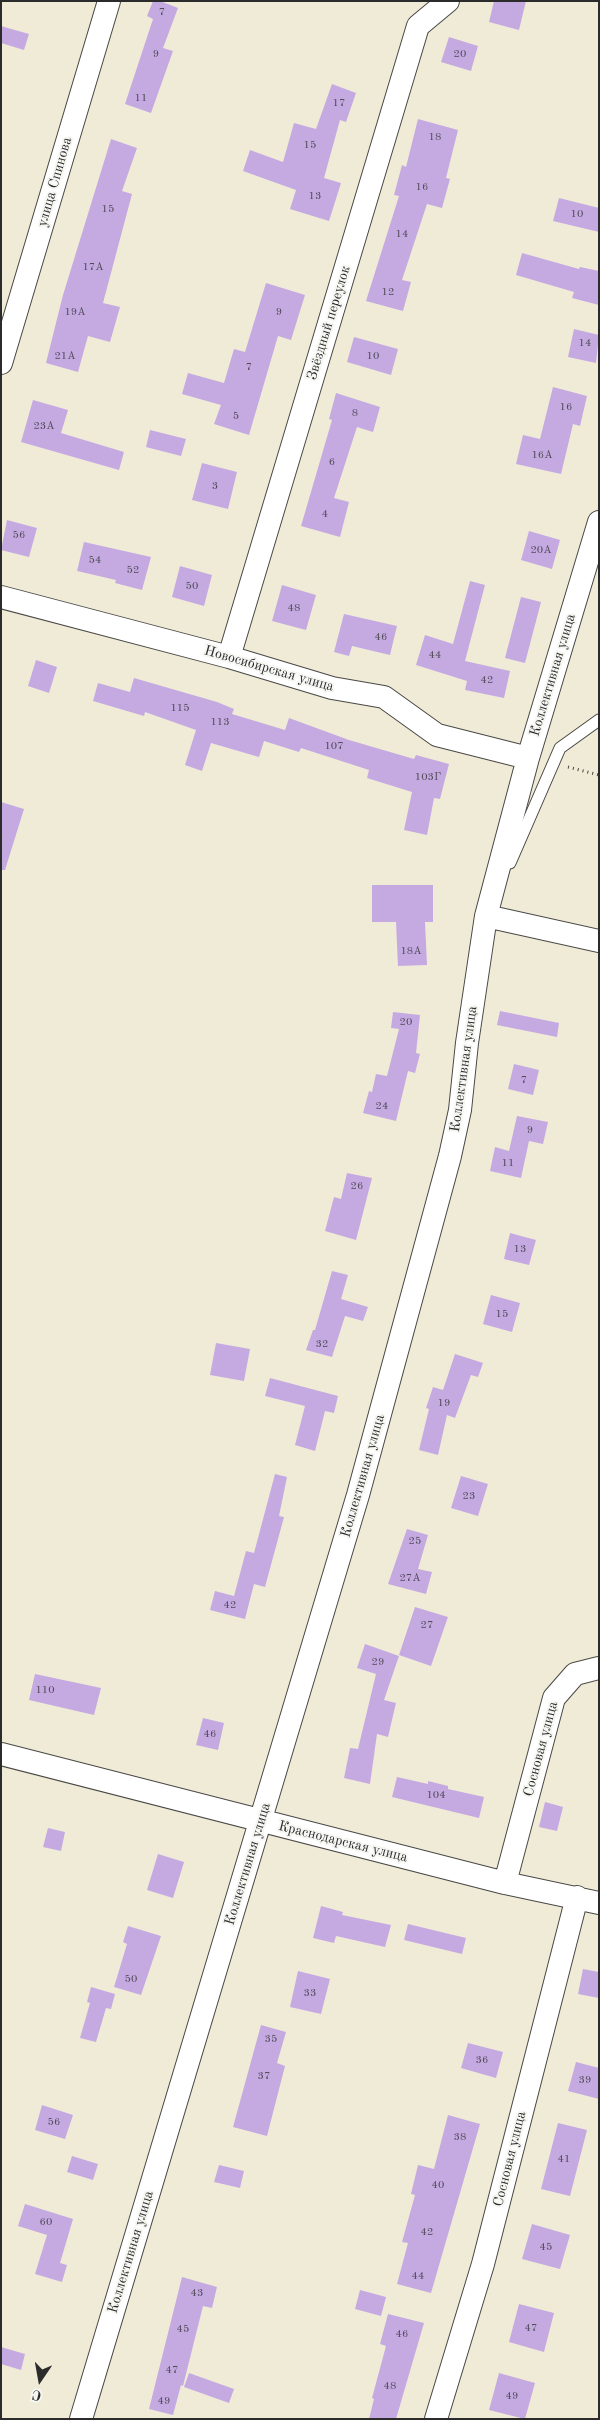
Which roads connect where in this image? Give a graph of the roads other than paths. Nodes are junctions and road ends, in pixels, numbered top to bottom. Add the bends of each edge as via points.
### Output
1 (109, 1) edge
2 (448, 1) edge
3 (1, 363) edge
4 (599, 522) edge
5 (1, 597) edge
6 (229, 657) junction
7 (599, 720) edge
8 (528, 758) junction
9 (486, 916) junction
10 (599, 941) edge
11 (599, 1668) edge
12 (1, 1754) edge
13 (261, 1821) junction
14 (506, 1883) junction
15 (588, 1900) edge
16 (81, 2419) edge
17 (436, 2419) edge

1 - 3 street, улица Спинова
2 - 6 street, Звёздный переулок via 418,26
4 - 8 street, Коллективная улица
5 - 6 street, Новосибирская улица
6 - 8 street, Новосибирская улица via 332,688 384,697 437,735
7 - 9 lane via 560,748
8 - 9 street, Коллективная улица
9 - 10 street
9 - 13 street, Коллективная улица via 460,1110 450,1156 358,1495
11 - 14 street, Сосновая улица via 575,1674 554,1698
12 - 13 street, Краснодарская улица
13 - 14 street, Краснодарская улица
13 - 16 street, Коллективная улица
14 - 15 street, Краснодарская улица
15 - 17 street, Сосновая улица

